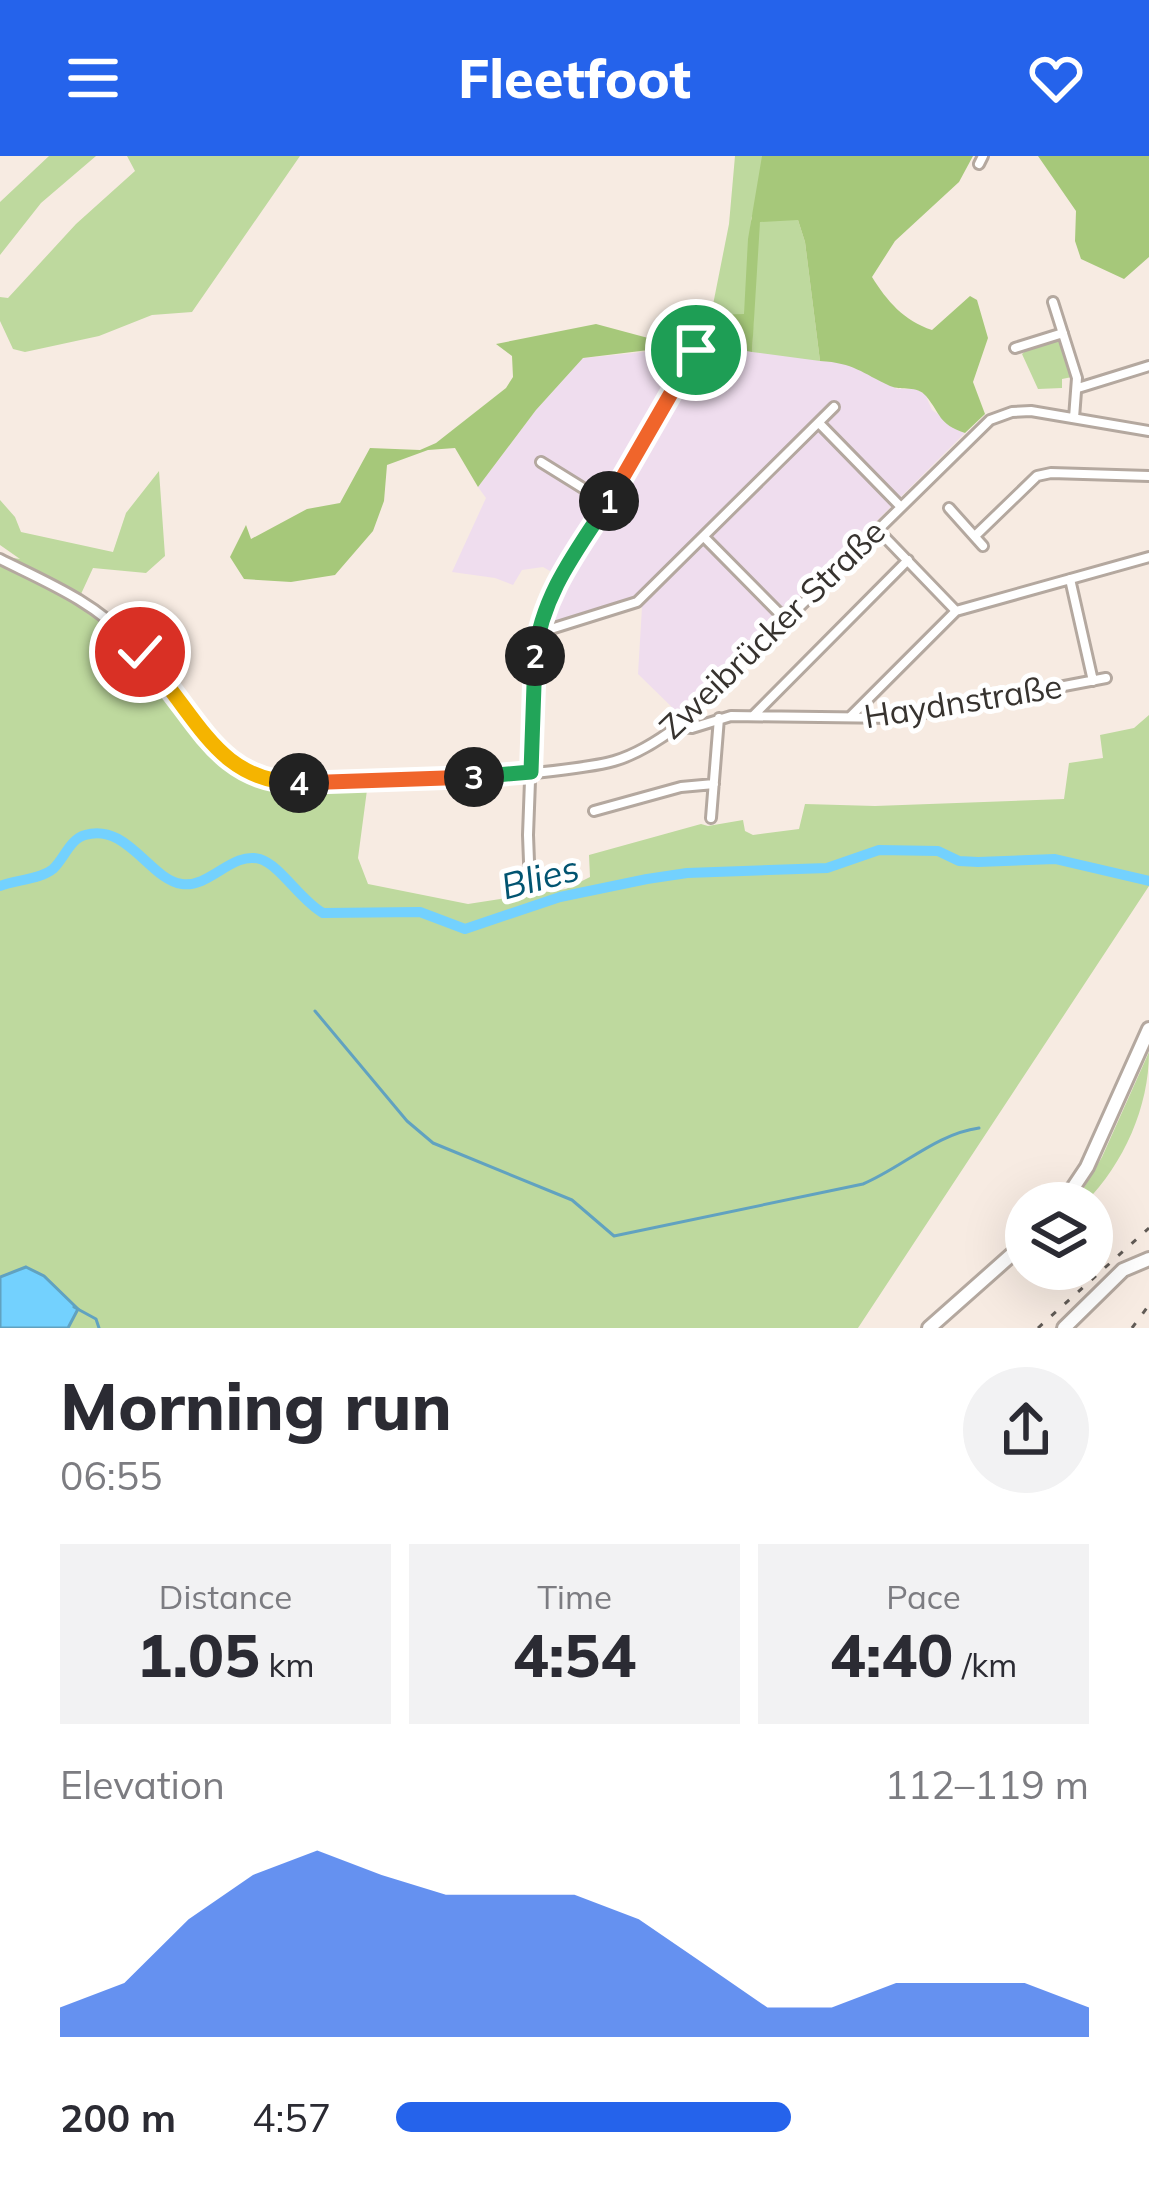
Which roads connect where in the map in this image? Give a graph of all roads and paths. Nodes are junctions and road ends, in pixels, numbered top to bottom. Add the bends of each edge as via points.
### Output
1 (1053, 302) dead end
2 (1063, 333) junction
3 (698, 344) dead end
4 (1015, 348) dead end
5 (1149, 367) edge
6 (1078, 388) junction
7 (835, 407) dead end
8 (1074, 418) junction
9 (819, 423) junction
10 (1149, 431) edge
11 (541, 462) dead end
12 (1149, 476) edge
13 (607, 503) junction
14 (900, 506) junction
15 (949, 508) dead end
16 (877, 529) junction
17 (976, 535) junction
18 (704, 538) junction
19 (983, 546) dead end
20 (1149, 557) edge
21 (0, 559) edge
22 (908, 560) junction
23 (1070, 580) junction
24 (956, 611) junction
25 (785, 619) junction
26 (538, 633) junction
27 (1106, 678) dead end
28 (1093, 681) junction
29 (753, 716) junction
30 (719, 718) junction
31 (849, 718) junction
32 (678, 726) junction
33 (531, 772) junction
34 (714, 784) junction
35 (594, 811) dead end
36 (711, 818) dead end
37 (530, 888) dead end
38 (1149, 1029) edge
39 (1078, 1182) edge
40 (1149, 1258) edge
41 (1005, 1261) edge
42 (929, 1328) edge
43 (1064, 1328) edge

1 - 2 street
2 - 4 street
2 - 6 street
3 - 13 street
5 - 6 street
6 - 8 street
7 - 9 street
8 - 10 street, Zweibrücker Straße
8 - 14 street, Zweibrücker Straße via 1022,411 990,420
9 - 14 street
9 - 18 street
11 - 13 street
12 - 17 street via 1037,476
13 - 26 street via 553,589
14 - 16 street, Zweibrücker Straße
15 - 17 street
16 - 22 street
16 - 25 street, Zweibrücker Straße
17 - 19 street
18 - 25 street
18 - 26 street via 638,602
20 - 23 street
21 - 33 street, Zweibrücker Straße via 118,628 244,772 274,782
22 - 24 street
22 - 29 street
23 - 24 street
23 - 28 street
24 - 31 street
25 - 32 street, Zweibrücker Straße
26 - 33 street
27 - 28 street, Haydnstraße
28 - 31 street, Haydnstraße via 925,713
29 - 30 street, Haydnstraße
29 - 31 street, Haydnstraße
30 - 32 street, Haydnstraße
30 - 34 street
32 - 33 street, Zweibrücker Straße via 616,760
33 - 37 street
34 - 35 street
34 - 36 street
38 - 39 main road
40 - 43 main road via 1115,1276
41 - 42 main road

